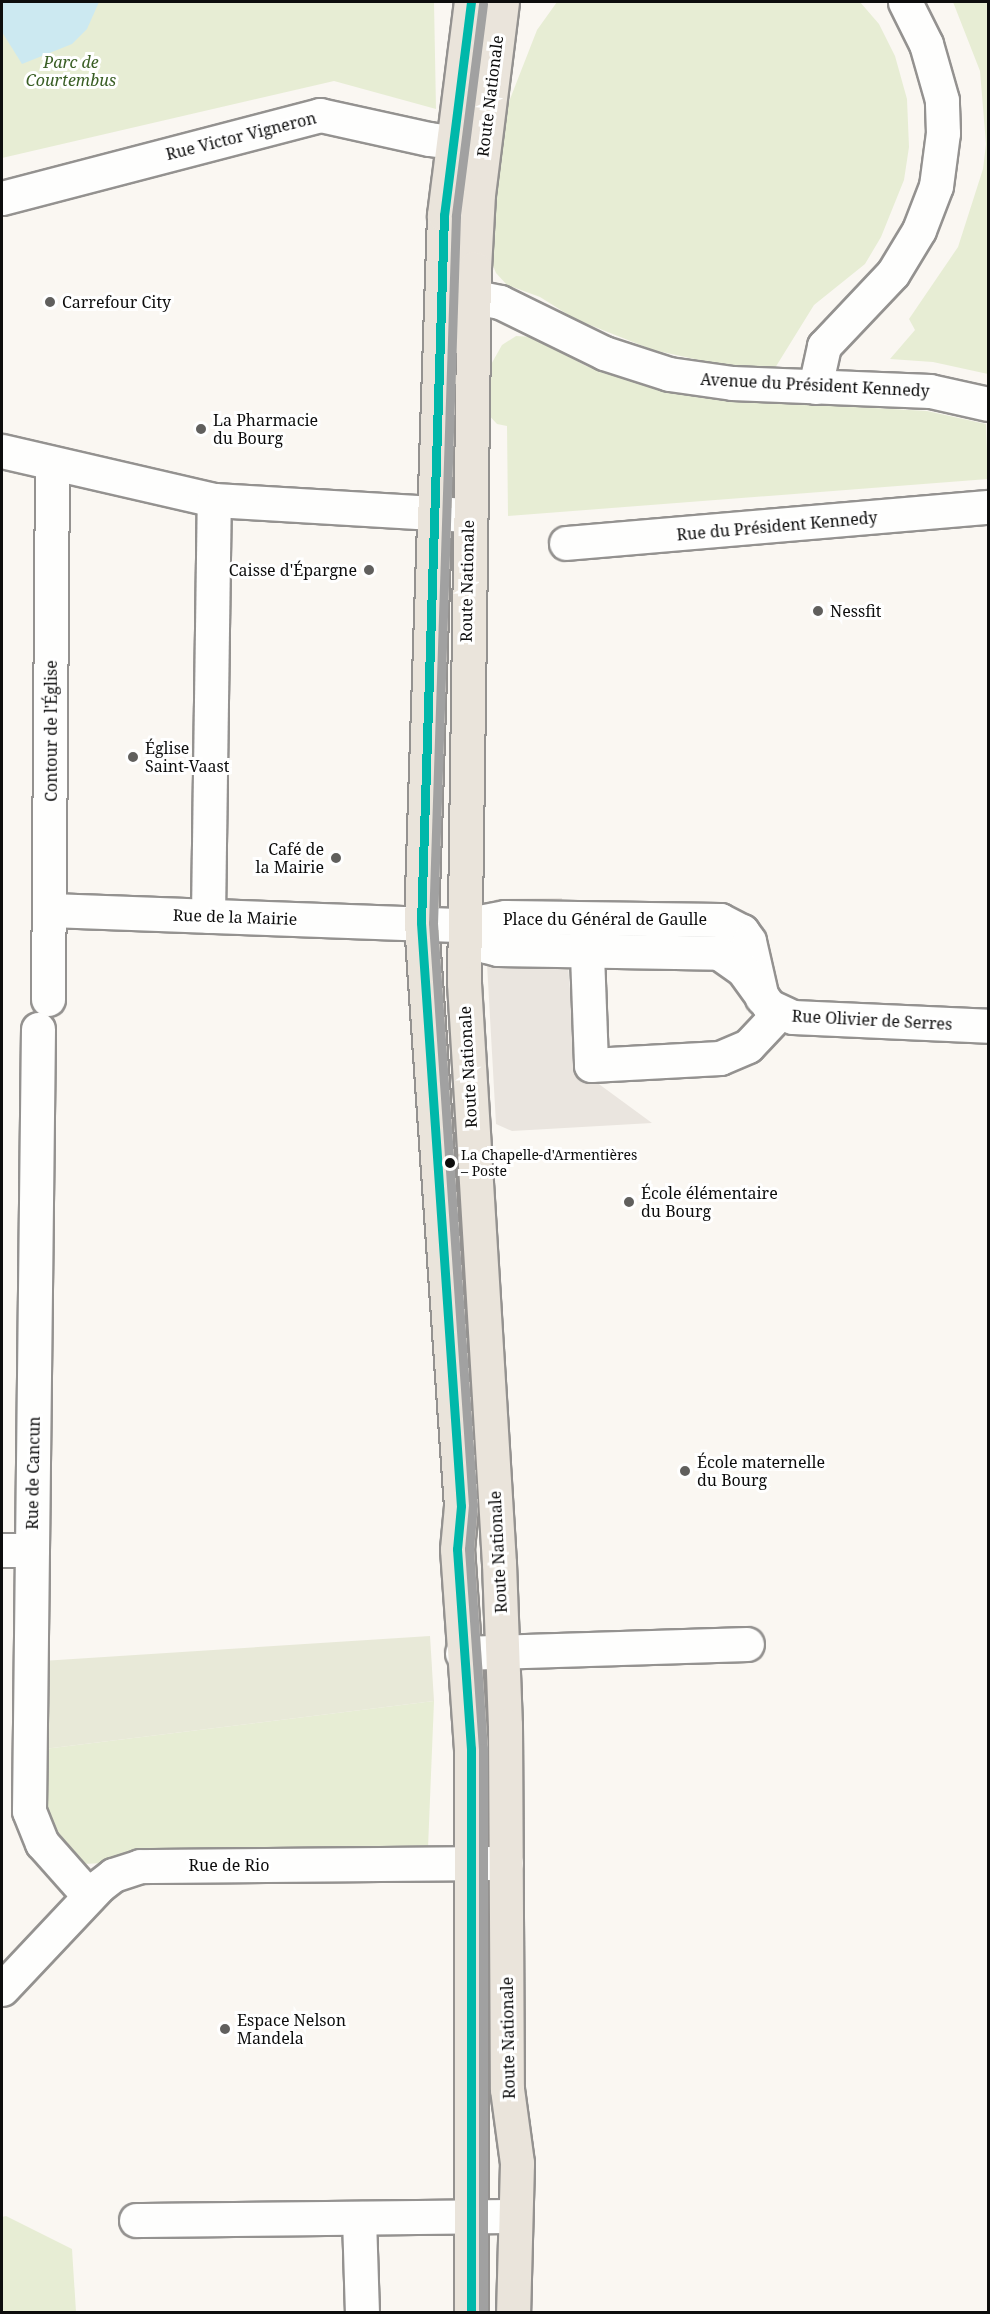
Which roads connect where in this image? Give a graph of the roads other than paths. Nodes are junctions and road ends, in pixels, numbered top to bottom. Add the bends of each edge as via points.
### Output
1 (471, 2) edge
2 (502, 2) edge
3 (904, 2) edge
4 (451, 142) junction
5 (483, 146) junction
6 (2, 198) edge
7 (441, 290) junction
8 (473, 295) junction
9 (815, 387) junction
10 (988, 404) edge
11 (2, 451) edge
12 (52, 464) junction
13 (214, 500) junction
14 (988, 507) edge
15 (433, 513) junction
16 (468, 514) junction
17 (566, 543) dead end
18 (50, 910) junction
19 (208, 916) junction
20 (421, 923) junction
21 (464, 925) junction
22 (586, 934) junction
23 (48, 999) dead end
24 (770, 1006) junction
25 (988, 1026) edge
26 (38, 1029) dead end
27 (17, 1550) edge
28 (747, 1644) dead end
29 (502, 1651) junction
30 (462, 1653) junction
31 (506, 1863) junction
32 (471, 1864) junction
33 (88, 1895) junction
34 (2, 1989) edge
35 (473, 2215) junction
36 (515, 2216) junction
37 (359, 2218) junction
38 (136, 2220) dead end
39 (362, 2313) edge
40 (471, 2313) edge
41 (513, 2313) edge

1 - 4 main road, Route Nationale
2 - 5 main road, Route Nationale
3 - 9 street via 926,44 942,100 943,133 936,186 919,230 893,273 824,346
4 - 5 street, Rue Victor Vigneron
4 - 6 street, Rue Victor Vigneron via 336,116 304,117
4 - 7 main road, Route Nationale
5 - 8 main road, Route Nationale
7 - 8 street, Avenue du Président Kennedy
7 - 15 main road, Route Nationale
8 - 9 street, Avenue du Président Kennedy via 526,311 604,353 669,374 732,383
8 - 16 main road, Route Nationale
9 - 10 street, Avenue du Président Kennedy via 930,391
11 - 12 street
12 - 13 street
12 - 18 street, Contour de l'Église
13 - 15 street
13 - 19 street
14 - 17 street, Rue du Président Kennedy
15 - 16 street
15 - 20 main road, Route Nationale
16 - 21 main road, Route Nationale
18 - 19 street, Rue de la Mairie
18 - 23 street, Contour de l'Église
19 - 20 street, Rue de la Mairie
20 - 21 street, Rue de la Mairie
20 - 30 main road, Route Nationale via 461,1506 457,1549
21 - 22 street, Place du Général de Gaulle via 505,917
21 - 29 main road, Route Nationale via 464,1013
22 - 24 street, Place du Général de Gaulle via 720,920 733,924 742,931 754,953
22 - 24 street via 591,1065 720,1058 748,1046
24 - 25 street, Rue Olivier de Serres via 807,1018
26 - 27 street, Rue de Cancun
27 - 33 street, Rue de Cancun via 29,1811 42,1843
28 - 29 street
29 - 30 street
29 - 31 main road, Route Nationale
30 - 32 main road, Route Nationale via 471,1749
31 - 32 street, Rue de Rio
31 - 36 main road, Route Nationale via 507,2089 517,2163
32 - 33 street, Rue de Rio via 140,1866 113,1875
32 - 35 main road, Route Nationale
33 - 34 street, Rue de Rio
35 - 36 street
35 - 37 street
35 - 40 main road, Route Nationale
36 - 41 main road, Route Nationale
37 - 38 street
37 - 39 street

